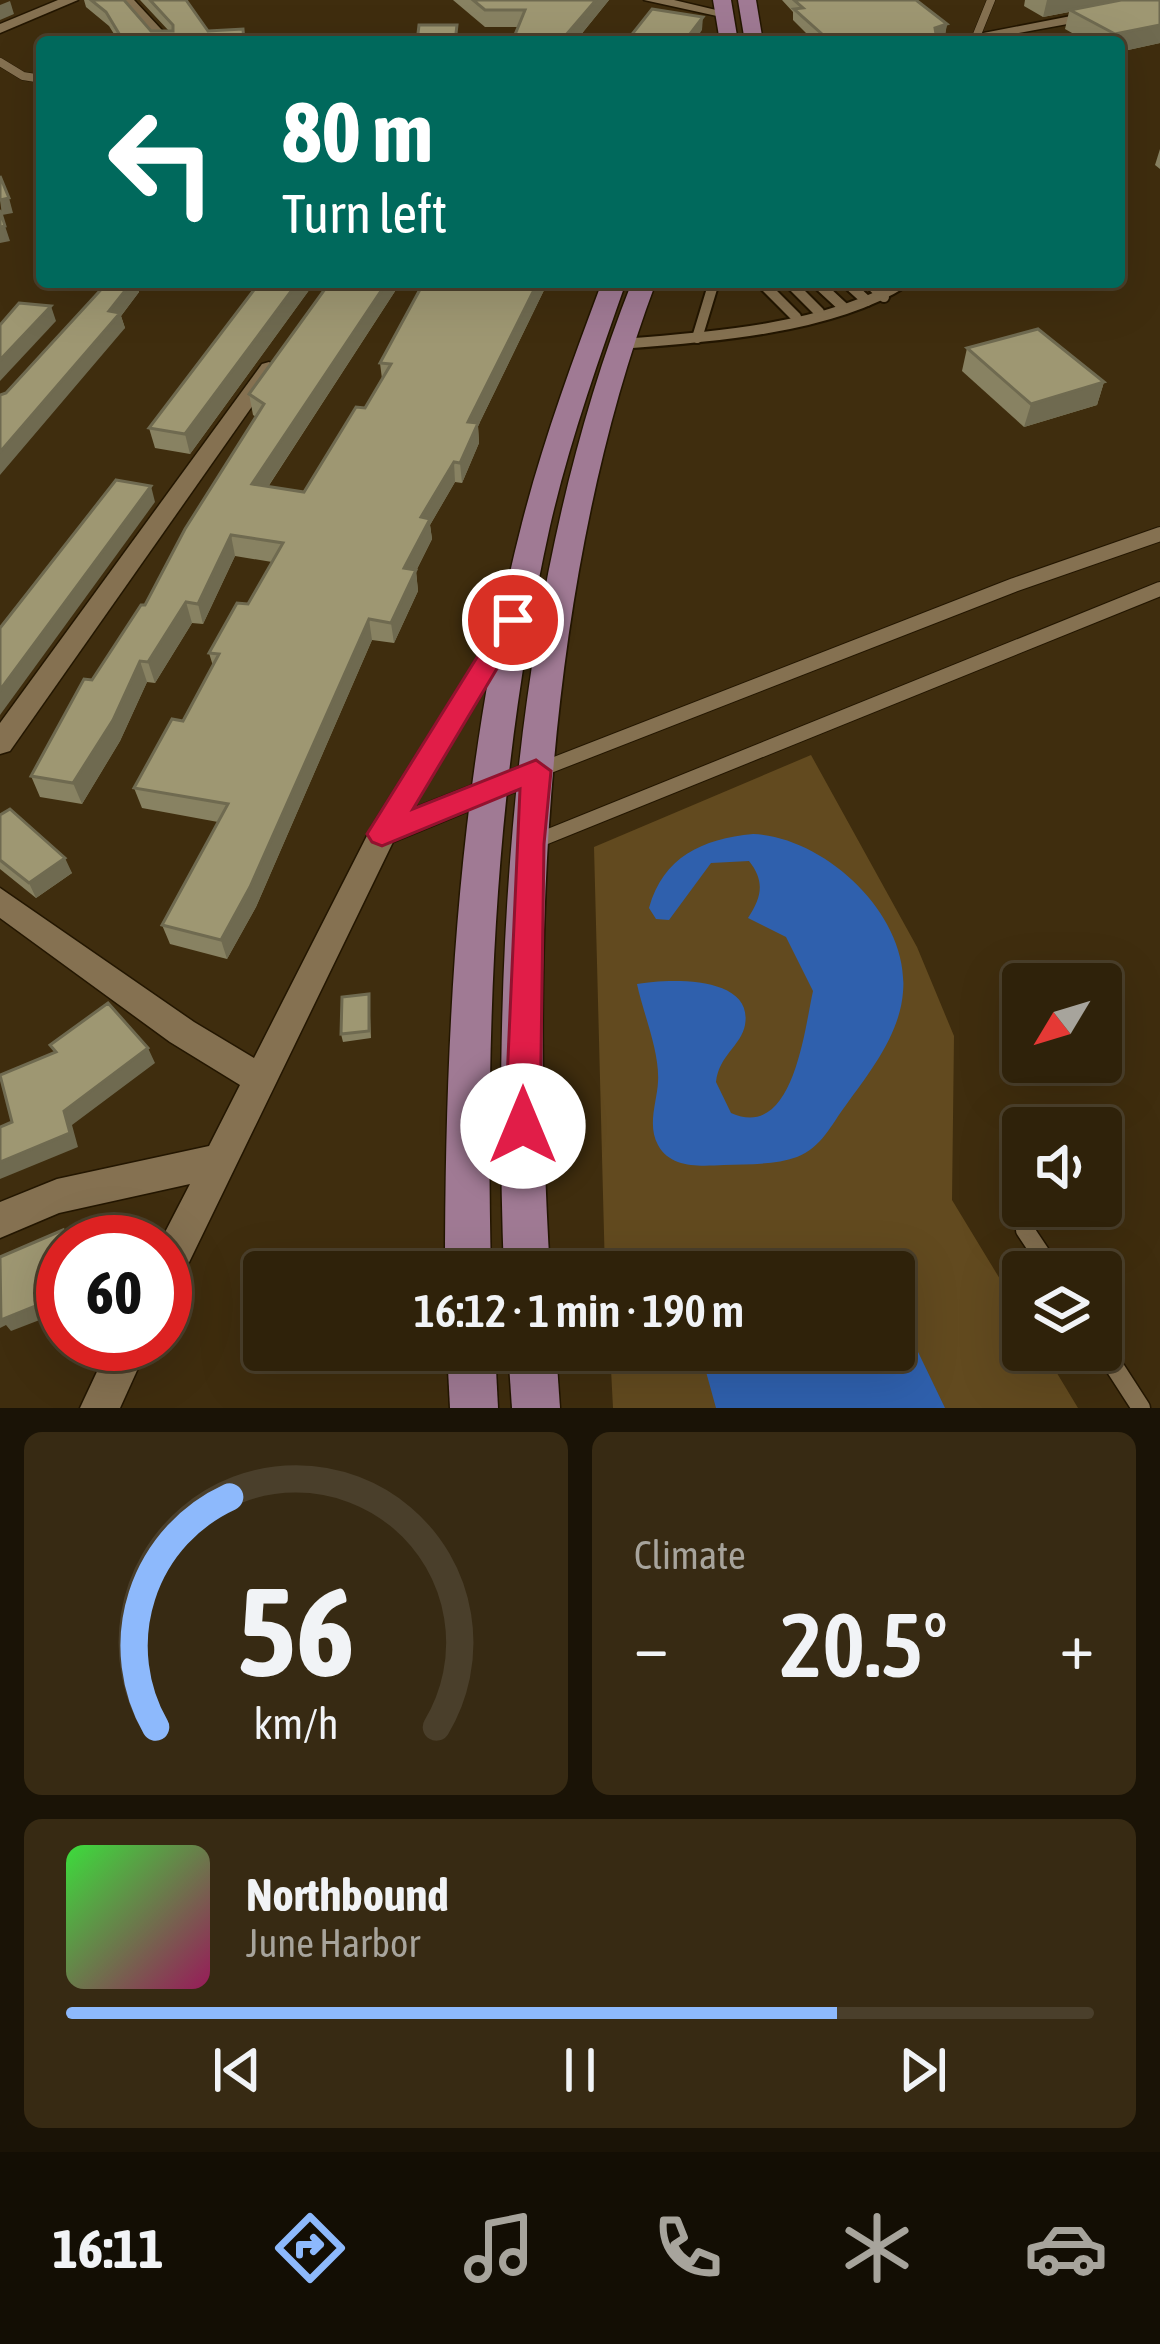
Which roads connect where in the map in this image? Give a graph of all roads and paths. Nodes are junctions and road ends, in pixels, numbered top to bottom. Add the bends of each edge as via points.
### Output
1 (71, 0) edge
2 (126, 0) edge
3 (651, 0) edge
4 (747, 0) edge
5 (991, 0) edge
6 (1160, 2) edge
7 (724, 7) edge
8 (0, 28) edge
9 (159, 36) edge
10 (753, 36) edge
11 (976, 36) edge
12 (981, 36) edge
13 (0, 62) edge
14 (36, 78) edge
15 (612, 288) edge
16 (642, 288) edge
17 (712, 288) edge
18 (767, 288) edge
19 (795, 288) edge
20 (822, 288) edge
21 (853, 288) edge
22 (875, 288) edge
23 (895, 288) edge
24 (884, 296) junction
25 (867, 301) junction
26 (843, 307) junction
27 (819, 312) junction
28 (796, 317) junction
29 (697, 338) junction
30 (290, 340) edge
31 (619, 344) junction
32 (1160, 534) edge
33 (1160, 589) edge
34 (513, 620) junction
35 (0, 744) edge
36 (536, 771) junction
37 (484, 789) junction
38 (382, 834) junction
39 (529, 844) junction
40 (0, 901) edge
41 (258, 1078) junction
42 (218, 1161) junction
43 (192, 1215) edge
44 (0, 1220) edge
45 (1025, 1230) dead end
46 (467, 1251) edge
47 (527, 1251) edge
48 (1039, 1251) edge
49 (117, 1371) edge
50 (472, 1371) edge
51 (533, 1371) edge
52 (1117, 1371) edge
53 (100, 1408) edge
54 (474, 1408) edge
55 (536, 1408) edge
56 (1141, 1408) edge

1 - 8 street
2 - 9 street
3 - 7 street
4 - 10 main road
5 - 11 lane
6 - 12 street
13 - 14 lane
15 - 34 main road via 558,445
16 - 31 main road
17 - 29 lane
18 - 28 lane
19 - 27 lane
20 - 26 lane
21 - 25 lane
22 - 24 lane
23 - 24 lane
24 - 25 lane
25 - 26 lane
26 - 27 lane
27 - 28 lane
28 - 29 lane
29 - 31 lane
30 - 35 street
31 - 36 main road via 573,537
32 - 36 lane
33 - 39 lane
34 - 37 main road
34 - 38 street
36 - 37 street
36 - 39 main road
37 - 38 street
37 - 46 main road via 464,1141
38 - 41 street
39 - 47 main road
40 - 41 street
41 - 42 street
42 - 43 street
42 - 44 street via 57,1196
45 - 48 lane
49 - 53 street
50 - 54 main road
51 - 55 main road
52 - 56 lane

